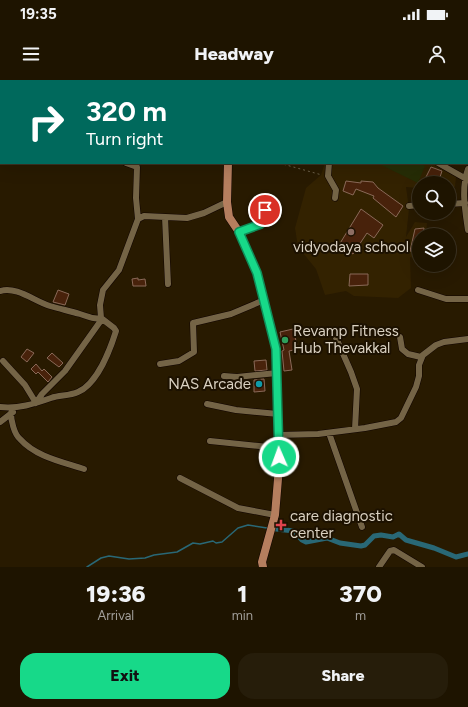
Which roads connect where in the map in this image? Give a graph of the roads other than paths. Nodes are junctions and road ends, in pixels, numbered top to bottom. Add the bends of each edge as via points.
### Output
1 (129, 164) edge
2 (228, 164) edge
3 (329, 164) edge
4 (440, 164) edge
5 (468, 168) edge
6 (466, 179) edge
7 (335, 198) dead end
8 (227, 202) junction
9 (465, 203) junction
10 (456, 204) edge
11 (409, 206) dead end
12 (412, 206) edge
13 (265, 210) dead end
14 (165, 217) junction
15 (138, 219) junction
16 (468, 230) edge
17 (239, 232) junction
18 (168, 284) dead end
19 (418, 290) dead end
20 (0, 291) edge
21 (468, 299) edge
22 (264, 300) junction
23 (102, 318) junction
24 (333, 331) dead end
25 (400, 338) dead end
26 (468, 339) edge
27 (421, 357) junction
28 (3, 361) dead end
29 (160, 364) dead end
30 (277, 373) junction
31 (224, 376) dead end
32 (36, 404) junction
33 (207, 404) dead end
34 (0, 407) edge
35 (17, 408) junction
36 (11, 413) junction
37 (278, 414) junction
38 (0, 422) edge
39 (355, 429) junction
40 (329, 433) junction
41 (278, 435) junction
42 (210, 441) dead end
43 (279, 448) junction
44 (84, 469) dead end
45 (180, 478) dead end
46 (275, 515) junction
47 (362, 527) dead end
48 (263, 567) edge
49 (379, 567) edge
50 (422, 567) edge

1 - 15 street via 137,167
2 - 8 main road
3 - 7 street via 328,176 336,190
4 - 6 street
5 - 6 street
6 - 9 street
8 - 14 street via 187,218
8 - 17 main road via 229,217
9 - 10 street
9 - 16 street
11 - 12 street
13 - 17 street via 261,224
14 - 15 street via 144,216
14 - 18 street
15 - 23 street via 119,270 103,290 100,305
17 - 22 main road via 257,273
19 - 21 street via 446,299
20 - 23 street via 12,291 51,307 94,319
22 - 29 street via 231,314 193,323 194,352 179,361
22 - 30 main road via 276,349
23 - 32 street via 65,371 42,394
23 - 32 street via 116,331 105,358 90,382 79,392
24 - 39 street via 356,389
25 - 27 street via 402,349 408,354
26 - 27 street via 436,345
27 - 39 street via 416,387 401,418 396,422
28 - 32 street via 25,384
30 - 31 street
30 - 37 main road
32 - 35 street
33 - 37 street
34 - 35 street
35 - 36 street
36 - 38 street
36 - 44 street via 20,440 41,454
37 - 41 main road
39 - 40 street
40 - 41 street
40 - 47 street
41 - 43 main road
42 - 43 street
43 - 46 main road
45 - 46 street via 238,508
46 - 48 main road via 262,562
49 - 50 street via 390,551 394,550

